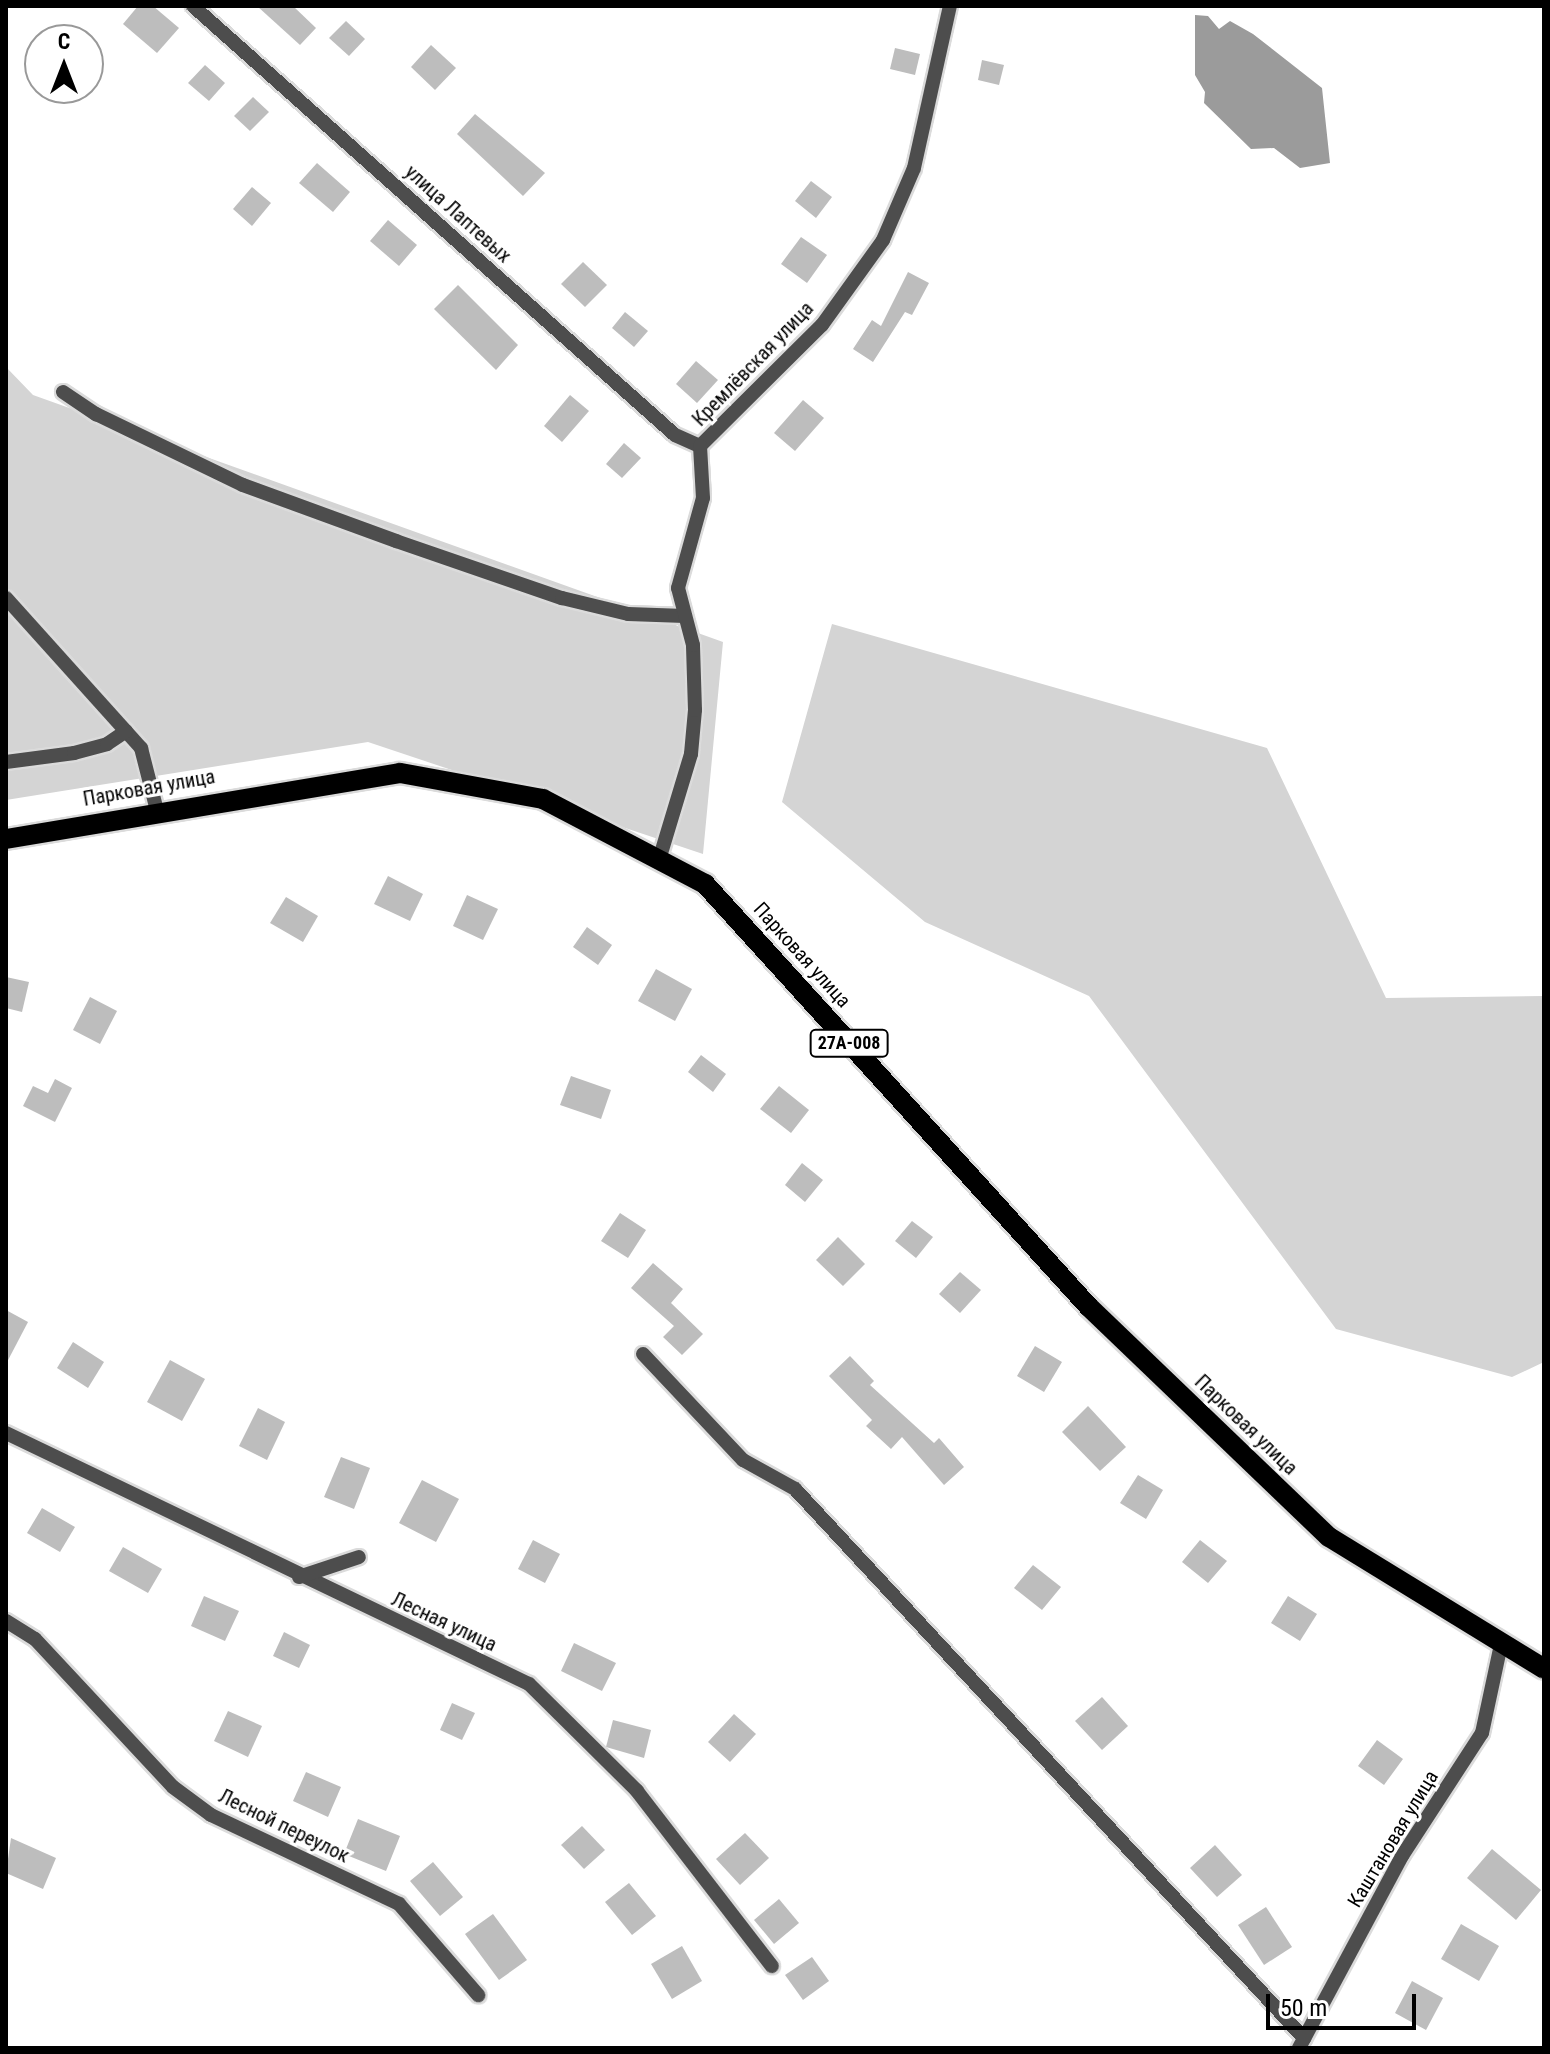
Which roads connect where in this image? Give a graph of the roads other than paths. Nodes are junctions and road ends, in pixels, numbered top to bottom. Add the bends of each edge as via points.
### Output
1 (193, 6) edge
2 (950, 6) edge
3 (210, 11) edge
4 (63, 392) dead end
5 (700, 446) junction
6 (6, 598) edge
7 (685, 616) junction
8 (126, 731) junction
9 (6, 762) edge
10 (157, 811) junction
11 (6, 839) edge
12 (659, 860) junction
13 (643, 1354) dead end
14 (6, 1433) edge
15 (359, 1557) dead end
16 (299, 1577) junction
17 (6, 1621) edge
18 (1501, 1644) junction
19 (1544, 1669) edge
20 (772, 1966) dead end
21 (478, 1995) dead end
22 (1301, 2043) edge

1 - 3 street, улица Лаптевых
2 - 5 street, Кремлёвская улица via 914,168 883,240 822,325
3 - 5 street, улица Лаптевых via 675,435
4 - 7 street via 96,414 243,485 382,536 562,598 628,614
5 - 7 street, Кремлёвская улица via 703,498 678,588
6 - 8 street
7 - 12 street, Кремлёвская улица via 693,645 691,754
8 - 9 street via 107,744 74,753
8 - 10 street via 141,748
10 - 11 main road, Парковая улица / 27А-008
10 - 12 main road, Парковая улица / 27А-008 via 400,773 543,799
12 - 18 main road, Парковая улица / 27А-008 via 705,884 1089,1307 1329,1537
13 - 22 street via 743,1460 795,1489
14 - 16 street, Лесная улица
15 - 16 street
16 - 20 street, Лесная улица via 529,1684 637,1791
17 - 21 street, Лесной переулок via 35,1639 173,1787 211,1815 399,1904
18 - 19 main road, Парковая улица / 27А-008
18 - 22 street, Каштановая улица via 1482,1733 1402,1856

